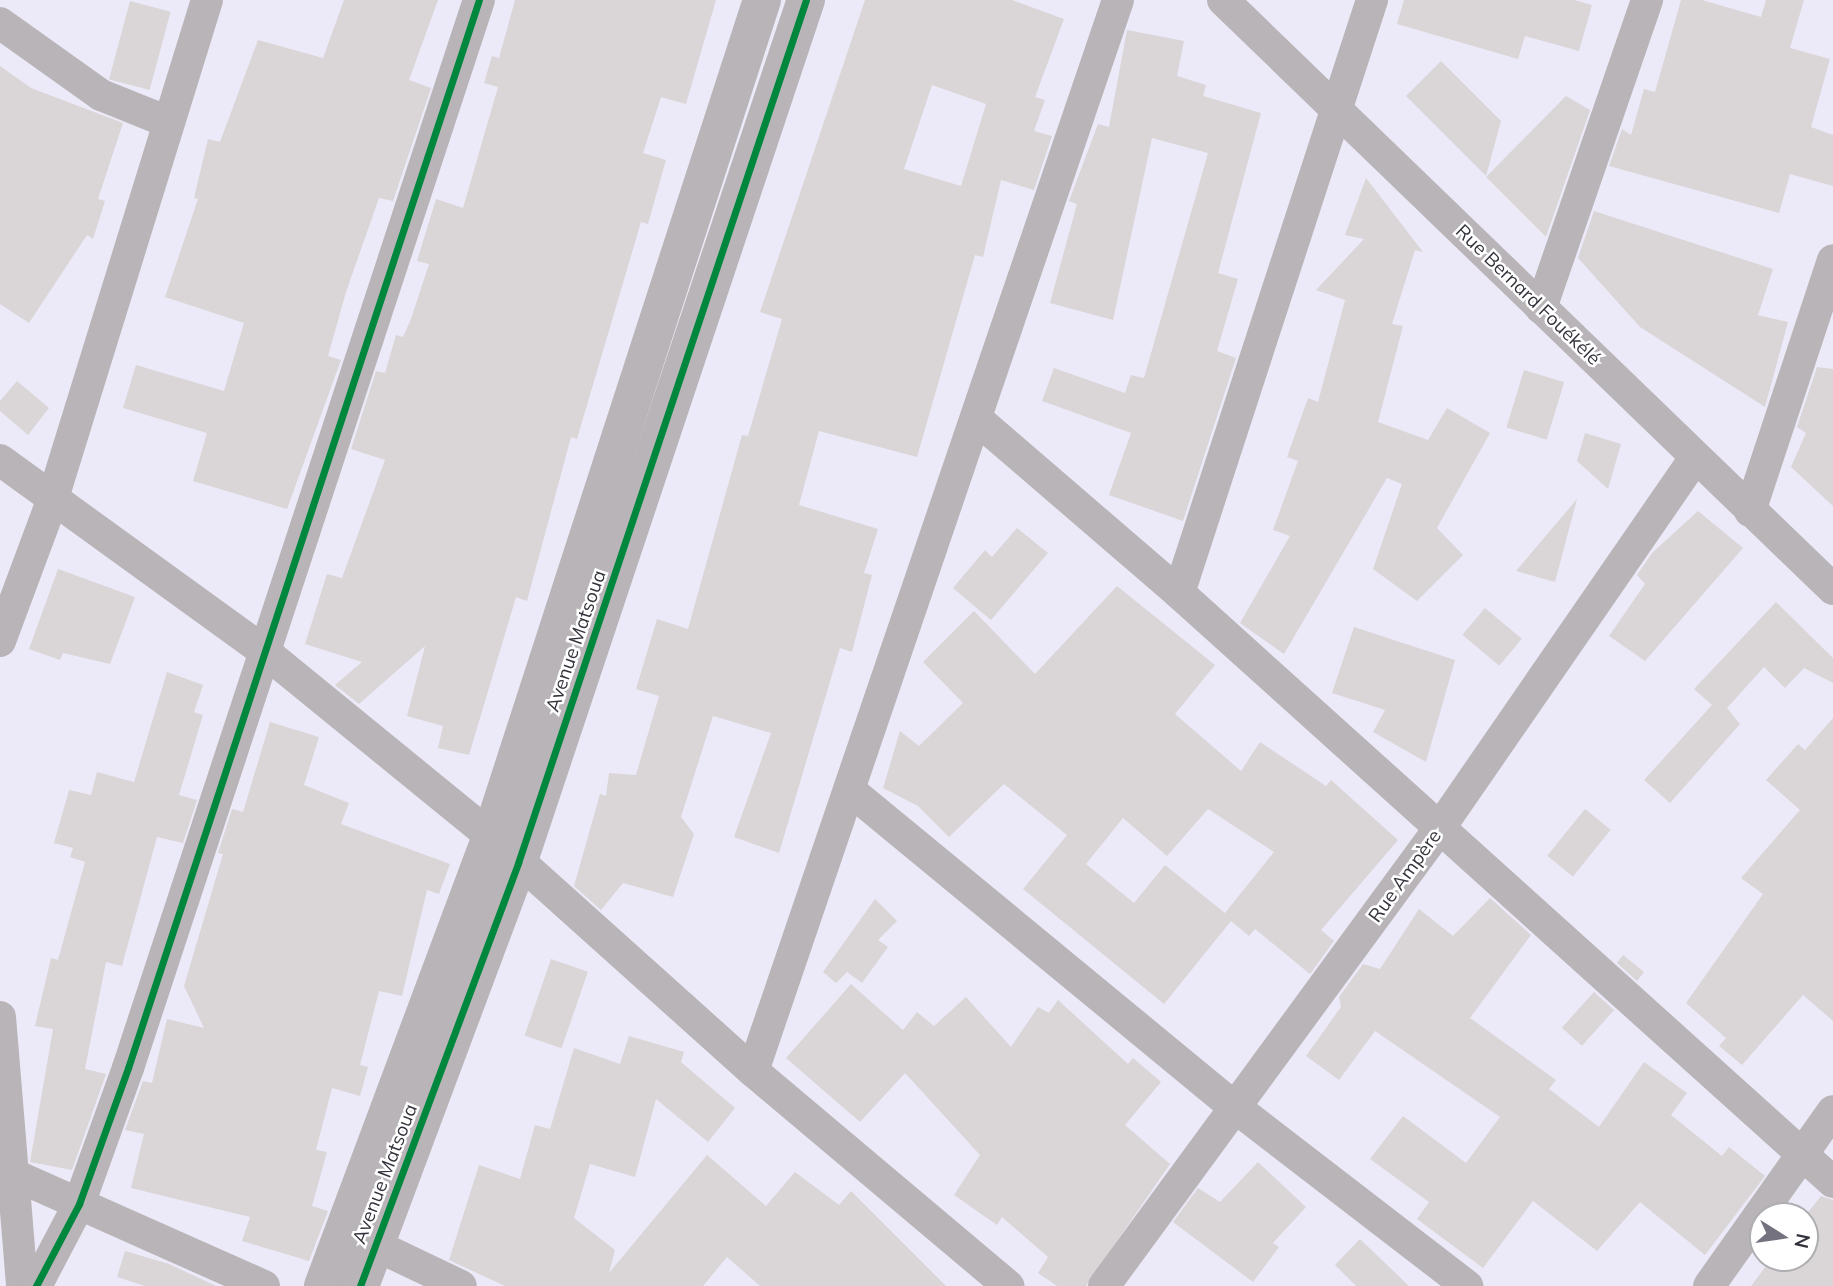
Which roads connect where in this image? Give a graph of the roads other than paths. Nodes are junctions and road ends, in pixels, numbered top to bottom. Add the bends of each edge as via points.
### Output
1 (207, 0) edge
2 (479, 0) edge
3 (762, 0) edge
4 (806, 0) edge
5 (1118, 0) edge
6 (1223, 0) edge
7 (1372, 0) edge
8 (1647, 0) edge
9 (0, 23) edge
10 (1334, 106) junction
11 (168, 122) junction
12 (1833, 260) edge
13 (1541, 308) junction
14 (978, 420) junction
15 (1695, 458) junction
16 (0, 460) edge
17 (52, 501) junction
18 (1750, 511) junction
19 (1833, 589) edge
20 (1179, 593) junction
21 (0, 640) edge
22 (265, 652) junction
23 (852, 792) junction
24 (1439, 829) junction
25 (491, 836) junction
26 (518, 863) junction
27 (0, 1017) edge
28 (753, 1071) junction
29 (1236, 1108) junction
30 (1833, 1111) edge
31 (1800, 1155) junction
32 (10, 1173) junction
33 (1833, 1182) edge
34 (79, 1204) junction
35 (375, 1245) junction
36 (22, 1286) edge
37 (36, 1286) edge
38 (264, 1286) edge
39 (323, 1286) edge
40 (360, 1286) edge
41 (461, 1286) edge
42 (1008, 1286) edge
43 (1104, 1286) edge
44 (1467, 1286) edge
45 (1709, 1286) edge

1 - 11 street
2 - 22 street
3 - 25 street, Avenue Matsoua
4 - 26 street, Avenue Matsoua
5 - 14 street
6 - 10 street, Rue Bernard Fouékélé
7 - 10 street
8 - 13 street
9 - 11 street via 101,95
10 - 13 street, Rue Bernard Fouékélé
10 - 20 street
11 - 17 street
12 - 18 street
13 - 15 street, Rue Bernard Fouékélé
14 - 20 street
14 - 23 street
15 - 18 street, Rue Bernard Fouékélé
15 - 24 street, Rue Ampère
16 - 17 street
17 - 21 street
17 - 22 street
18 - 19 street, Rue Bernard Fouékélé
20 - 24 street
22 - 25 street
22 - 34 street
23 - 28 street
23 - 29 street
24 - 29 street, Rue Ampère
24 - 31 street
25 - 26 street
25 - 39 street, Avenue Matsoua
26 - 28 street
26 - 35 street, Avenue Matsoua
27 - 32 street
28 - 42 street
29 - 43 street, Rue Ampère
29 - 44 street
30 - 31 street
31 - 33 street
31 - 45 street
32 - 34 street
32 - 36 street
34 - 37 street
34 - 38 street
35 - 40 street, Avenue Matsoua
35 - 41 street

